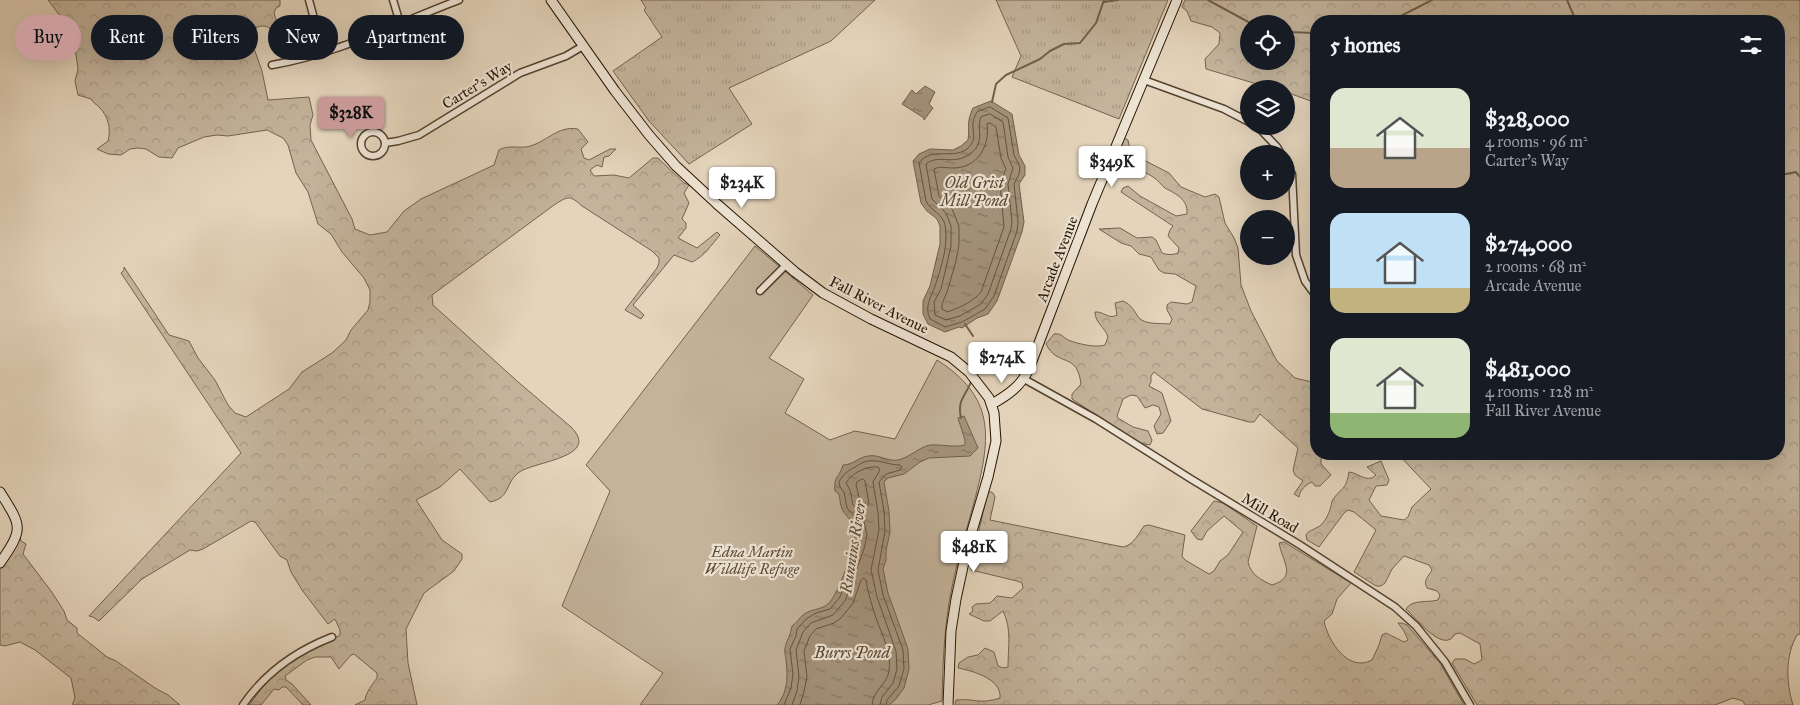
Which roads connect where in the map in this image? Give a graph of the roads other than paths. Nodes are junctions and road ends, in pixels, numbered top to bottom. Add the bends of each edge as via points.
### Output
1 (309, 0) edge
2 (393, 0) edge
3 (459, 0) edge
4 (551, 0) edge
5 (1177, 0) edge
6 (313, 15) edge
7 (398, 15) edge
8 (421, 15) edge
9 (583, 46) junction
10 (298, 60) edge
11 (272, 65) dead end
12 (1144, 80) junction
13 (1240, 117) edge
14 (1266, 135) edge
15 (385, 143) dead end
16 (1275, 145) edge
17 (1293, 200) edge
18 (786, 264) junction
19 (1310, 288) edge
20 (760, 290) dead end
21 (1024, 379) junction
22 (992, 404) junction
23 (0, 492) edge
24 (0, 563) edge
25 (332, 637) dead end
26 (243, 705) edge
27 (948, 705) edge
28 (1470, 705) edge

1 - 6 street
2 - 7 street
3 - 8 street
4 - 9 main road, Fall River Avenue
5 - 12 main road, Arcade Avenue
9 - 15 street, Carter's Way via 520,73 419,134
9 - 18 main road, Fall River Avenue via 631,114 676,166
10 - 11 street
12 - 13 street
12 - 21 main road, Arcade Avenue
14 - 16 street
17 - 19 street via 1296,255
18 - 20 street
18 - 22 main road, Fall River Avenue via 823,293 951,357 969,372
21 - 22 main road, Arcade Avenue via 1012,392
21 - 28 street, Mill Road via 1067,401 1395,607 1416,626 1445,662
22 - 27 main road, Fall River Avenue via 996,441 956,600 951,631
23 - 24 main road via 14,514 18,528 16,539
25 - 26 street via 275,668

